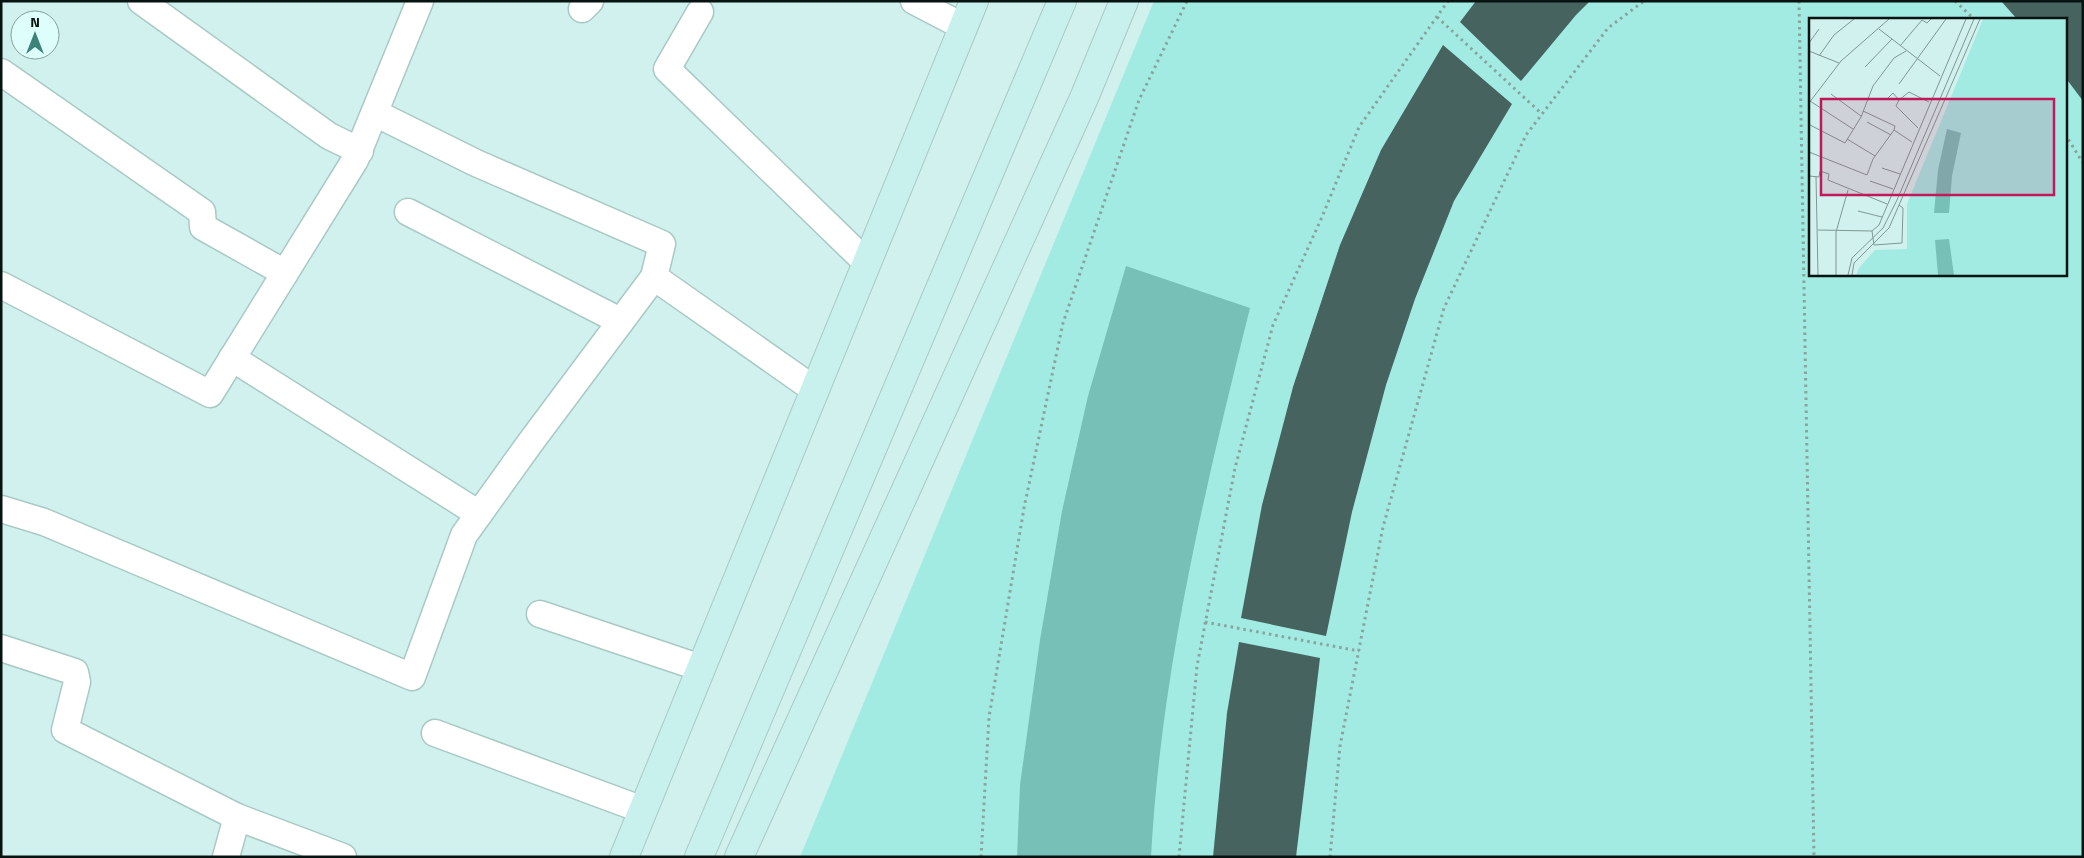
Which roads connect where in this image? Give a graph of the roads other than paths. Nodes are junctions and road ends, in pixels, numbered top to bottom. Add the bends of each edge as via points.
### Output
1 (141, 1) edge
2 (420, 1) edge
3 (914, 1) edge
4 (974, 1) edge
5 (1062, 1) edge
6 (1124, 1) edge
7 (700, 5) edge
8 (964, 27) junction
9 (1, 72) edge
10 (375, 113) junction
11 (360, 151) junction
12 (408, 212) dead end
13 (867, 263) junction
14 (285, 274) junction
15 (654, 276) junction
16 (1, 285) edge
17 (620, 321) junction
18 (232, 358) junction
19 (814, 390) junction
20 (1, 509) edge
21 (479, 514) junction
22 (540, 614) dead end
23 (1, 648) edge
24 (701, 668) junction
25 (436, 733) dead end
26 (643, 810) junction
27 (238, 817) junction
28 (226, 857) edge
29 (343, 857) edge
30 (624, 857) edge
31 (699, 857) edge
32 (739, 857) edge

1 - 11 street via 329,136
2 - 10 street
3 - 8 street
4 - 8 street
5 - 31 street
6 - 32 street via 1084,98
7 - 13 street via 667,69
8 - 13 street
9 - 14 street via 202,212 203,227
10 - 11 street
10 - 15 street via 476,163 662,244
11 - 14 street
12 - 17 street
13 - 19 street
14 - 18 street
15 - 17 street
15 - 19 street
16 - 18 street via 210,394
17 - 21 street
18 - 21 street
19 - 24 street
20 - 21 street via 44,522 412,677 464,535
22 - 24 street
23 - 27 street via 75,672 78,682 65,730
24 - 26 street
25 - 26 street
26 - 30 street
27 - 28 street
27 - 29 street

